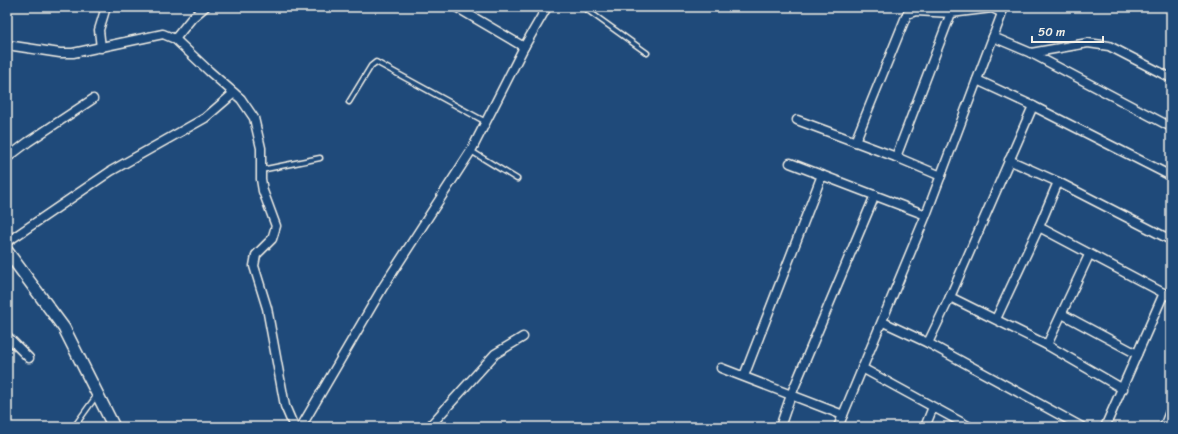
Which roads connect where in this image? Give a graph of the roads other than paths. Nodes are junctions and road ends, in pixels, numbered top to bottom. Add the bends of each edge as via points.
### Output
1 (106, 7) edge
2 (205, 7) edge
3 (456, 7) edge
4 (547, 7) edge
5 (583, 7) edge
6 (952, 12) junction
7 (993, 37) junction
8 (175, 39) junction
9 (524, 47) junction
10 (8, 48) edge
11 (101, 48) junction
12 (647, 53) dead end
13 (1031, 53) junction
14 (1171, 78) edge
15 (977, 80) junction
16 (234, 93) junction
17 (93, 99) dead end
18 (349, 102) dead end
19 (1033, 106) junction
20 (797, 120) dead end
21 (486, 122) junction
22 (1171, 127) edge
23 (855, 142) junction
24 (471, 151) junction
25 (896, 157) junction
26 (7, 158) edge
27 (320, 158) dead end
28 (1009, 160) junction
29 (790, 163) dead end
30 (261, 170) junction
31 (822, 175) junction
32 (941, 176) junction
33 (1171, 176) edge
34 (517, 179) dead end
35 (1058, 182) junction
36 (875, 195) junction
37 (926, 215) junction
38 (1040, 227) junction
39 (1171, 240) edge
40 (7, 242) edge
41 (7, 251) edge
42 (1089, 255) junction
43 (1167, 295) edge
44 (950, 297) junction
45 (1062, 314) junction
46 (996, 320) junction
47 (882, 322) junction
48 (7, 336) edge
49 (523, 337) dead end
50 (928, 343) junction
51 (1047, 345) junction
52 (1137, 354) junction
53 (29, 358) dead end
54 (721, 368) dead end
55 (862, 368) junction
56 (744, 376) junction
57 (1122, 389) junction
58 (97, 395) junction
59 (791, 395) junction
60 (933, 407) junction
61 (1171, 409) edge
62 (843, 415) junction
63 (74, 427) edge
64 (114, 427) edge
65 (294, 427) edge
66 (301, 427) edge
67 (430, 427) edge
68 (780, 427) edge
69 (838, 427) edge
70 (925, 427) edge
71 (970, 427) edge
72 (1082, 427) edge
73 (1105, 427) edge
74 (1164, 427) edge

1 - 11 street via 99,30
2 - 8 street
3 - 9 street
4 - 9 street
5 - 12 lane
6 - 7 street via 997,9 1001,16
6 - 23 street via 916,11 907,14
6 - 25 street
7 - 13 street
7 - 15 street
8 - 11 street via 163,34 154,35
8 - 16 street
9 - 21 street
10 - 11 street via 60,53
13 - 14 street via 1099,44 1119,50
13 - 22 street
15 - 19 street
15 - 32 street
16 - 30 street via 254,118 261,148
16 - 40 street via 209,115 111,171
17 - 26 street
18 - 21 lane via 376,62
19 - 28 street
19 - 33 street
20 - 23 street
21 - 24 street
23 - 25 street
24 - 34 lane
24 - 66 street via 383,287
25 - 32 street
27 - 30 lane
28 - 35 street
28 - 44 street
29 - 31 street
30 - 65 street via 264,191 276,226 272,239 256,255 254,266 267,308 285,406
31 - 36 street
31 - 56 street
32 - 37 street
35 - 38 street
35 - 39 street
36 - 37 street
36 - 59 street
37 - 47 street
38 - 42 street
38 - 46 street
41 - 58 main road via 64,328
42 - 43 street
42 - 45 street
43 - 52 street
44 - 46 street
44 - 50 street
45 - 51 street
45 - 52 street
46 - 51 street
47 - 50 street
47 - 55 street
48 - 53 street
49 - 67 street via 495,354
50 - 72 street
51 - 57 street
52 - 57 street
54 - 56 street
55 - 60 street
55 - 62 street
56 - 59 street
57 - 73 street
58 - 63 lane
58 - 64 main road
59 - 62 street
59 - 68 street
60 - 70 street
60 - 71 street
61 - 74 street
62 - 69 street

